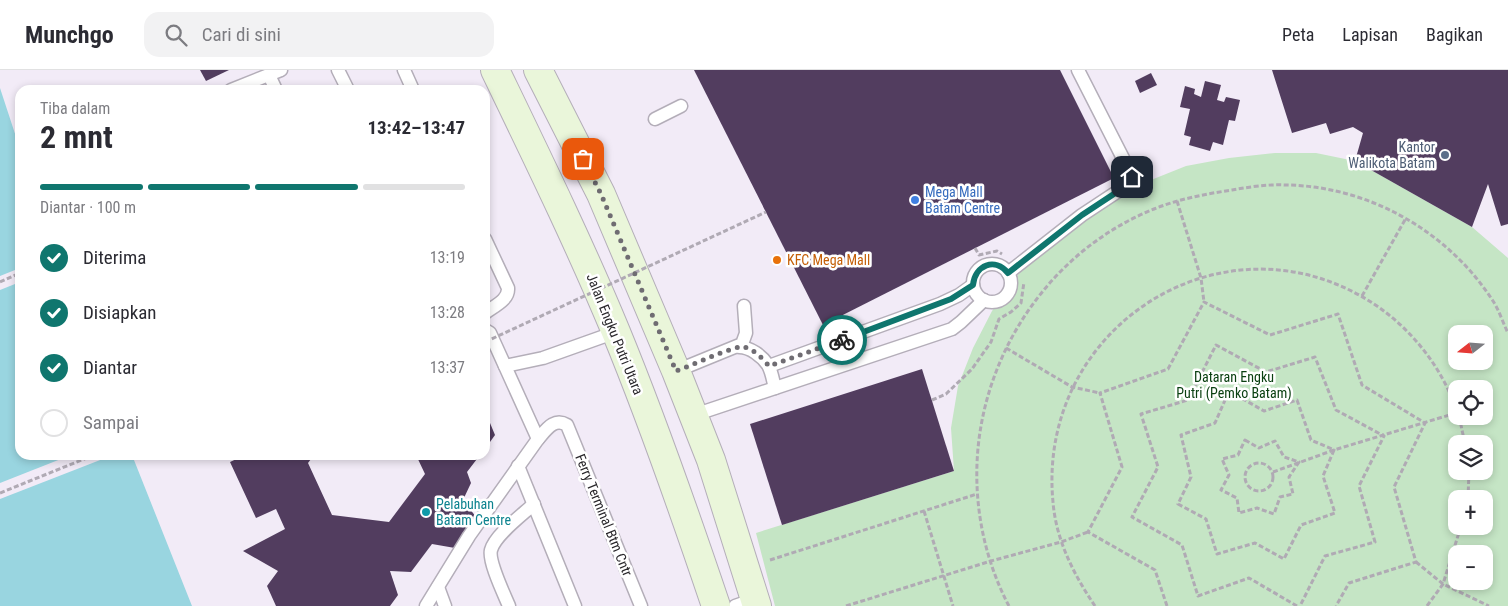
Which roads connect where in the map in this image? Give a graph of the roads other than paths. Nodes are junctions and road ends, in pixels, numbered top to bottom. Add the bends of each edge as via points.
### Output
1 (338, 70) edge
2 (404, 70) edge
3 (495, 70) edge
4 (538, 70) edge
5 (1078, 70) edge
6 (275, 72) edge
7 (243, 85) edge
8 (276, 85) edge
9 (346, 85) edge
10 (412, 85) edge
11 (681, 106) dead end
12 (655, 118) dead end
13 (490, 249) edge
14 (1008, 273) junction
15 (973, 285) junction
16 (984, 300) junction
17 (744, 306) dead end
18 (490, 309) edge
19 (616, 332) junction
20 (490, 341) edge
21 (739, 346) junction
22 (506, 366) junction
23 (769, 366) junction
24 (676, 371) junction
25 (775, 388) junction
26 (694, 415) junction
27 (538, 439) junction
28 (518, 466) junction
29 (534, 504) junction
30 (438, 587) junction
31 (749, 604) edge
32 (426, 606) edge
33 (445, 606) edge
34 (509, 606) edge
35 (575, 606) edge
36 (641, 606) edge
37 (716, 606) edge

1 - 9 lane
2 - 10 lane
3 - 19 main road, Jalan Engku Putri Utara via 566,216
4 - 24 main road via 601,194
5 - 14 lane via 1131,174 1132,182 1082,215
6 - 7 lane
6 - 8 lane
11 - 12 lane
13 - 18 lane via 508,288 506,298
14 - 15 lane via 999,265 981,267
14 - 16 lane via 1011,284 1007,295 997,301
15 - 16 lane
15 - 23 lane via 940,304
16 - 25 lane via 952,328
17 - 21 lane via 746,333
19 - 22 lane via 543,358
19 - 37 main road, Jalan Engku Putri Utara via 670,471
20 - 22 lane
21 - 23 lane via 750,349
21 - 24 lane
22 - 27 lane
23 - 25 lane
24 - 26 main road
25 - 26 lane
26 - 31 main road via 711,460
27 - 28 lane
27 - 36 lane, Ferry Terminal Btm Cntr via 551,425 558,422 567,425
28 - 29 lane
28 - 30 lane
29 - 34 lane via 496,540 490,552
29 - 35 lane
30 - 32 lane
30 - 33 lane

